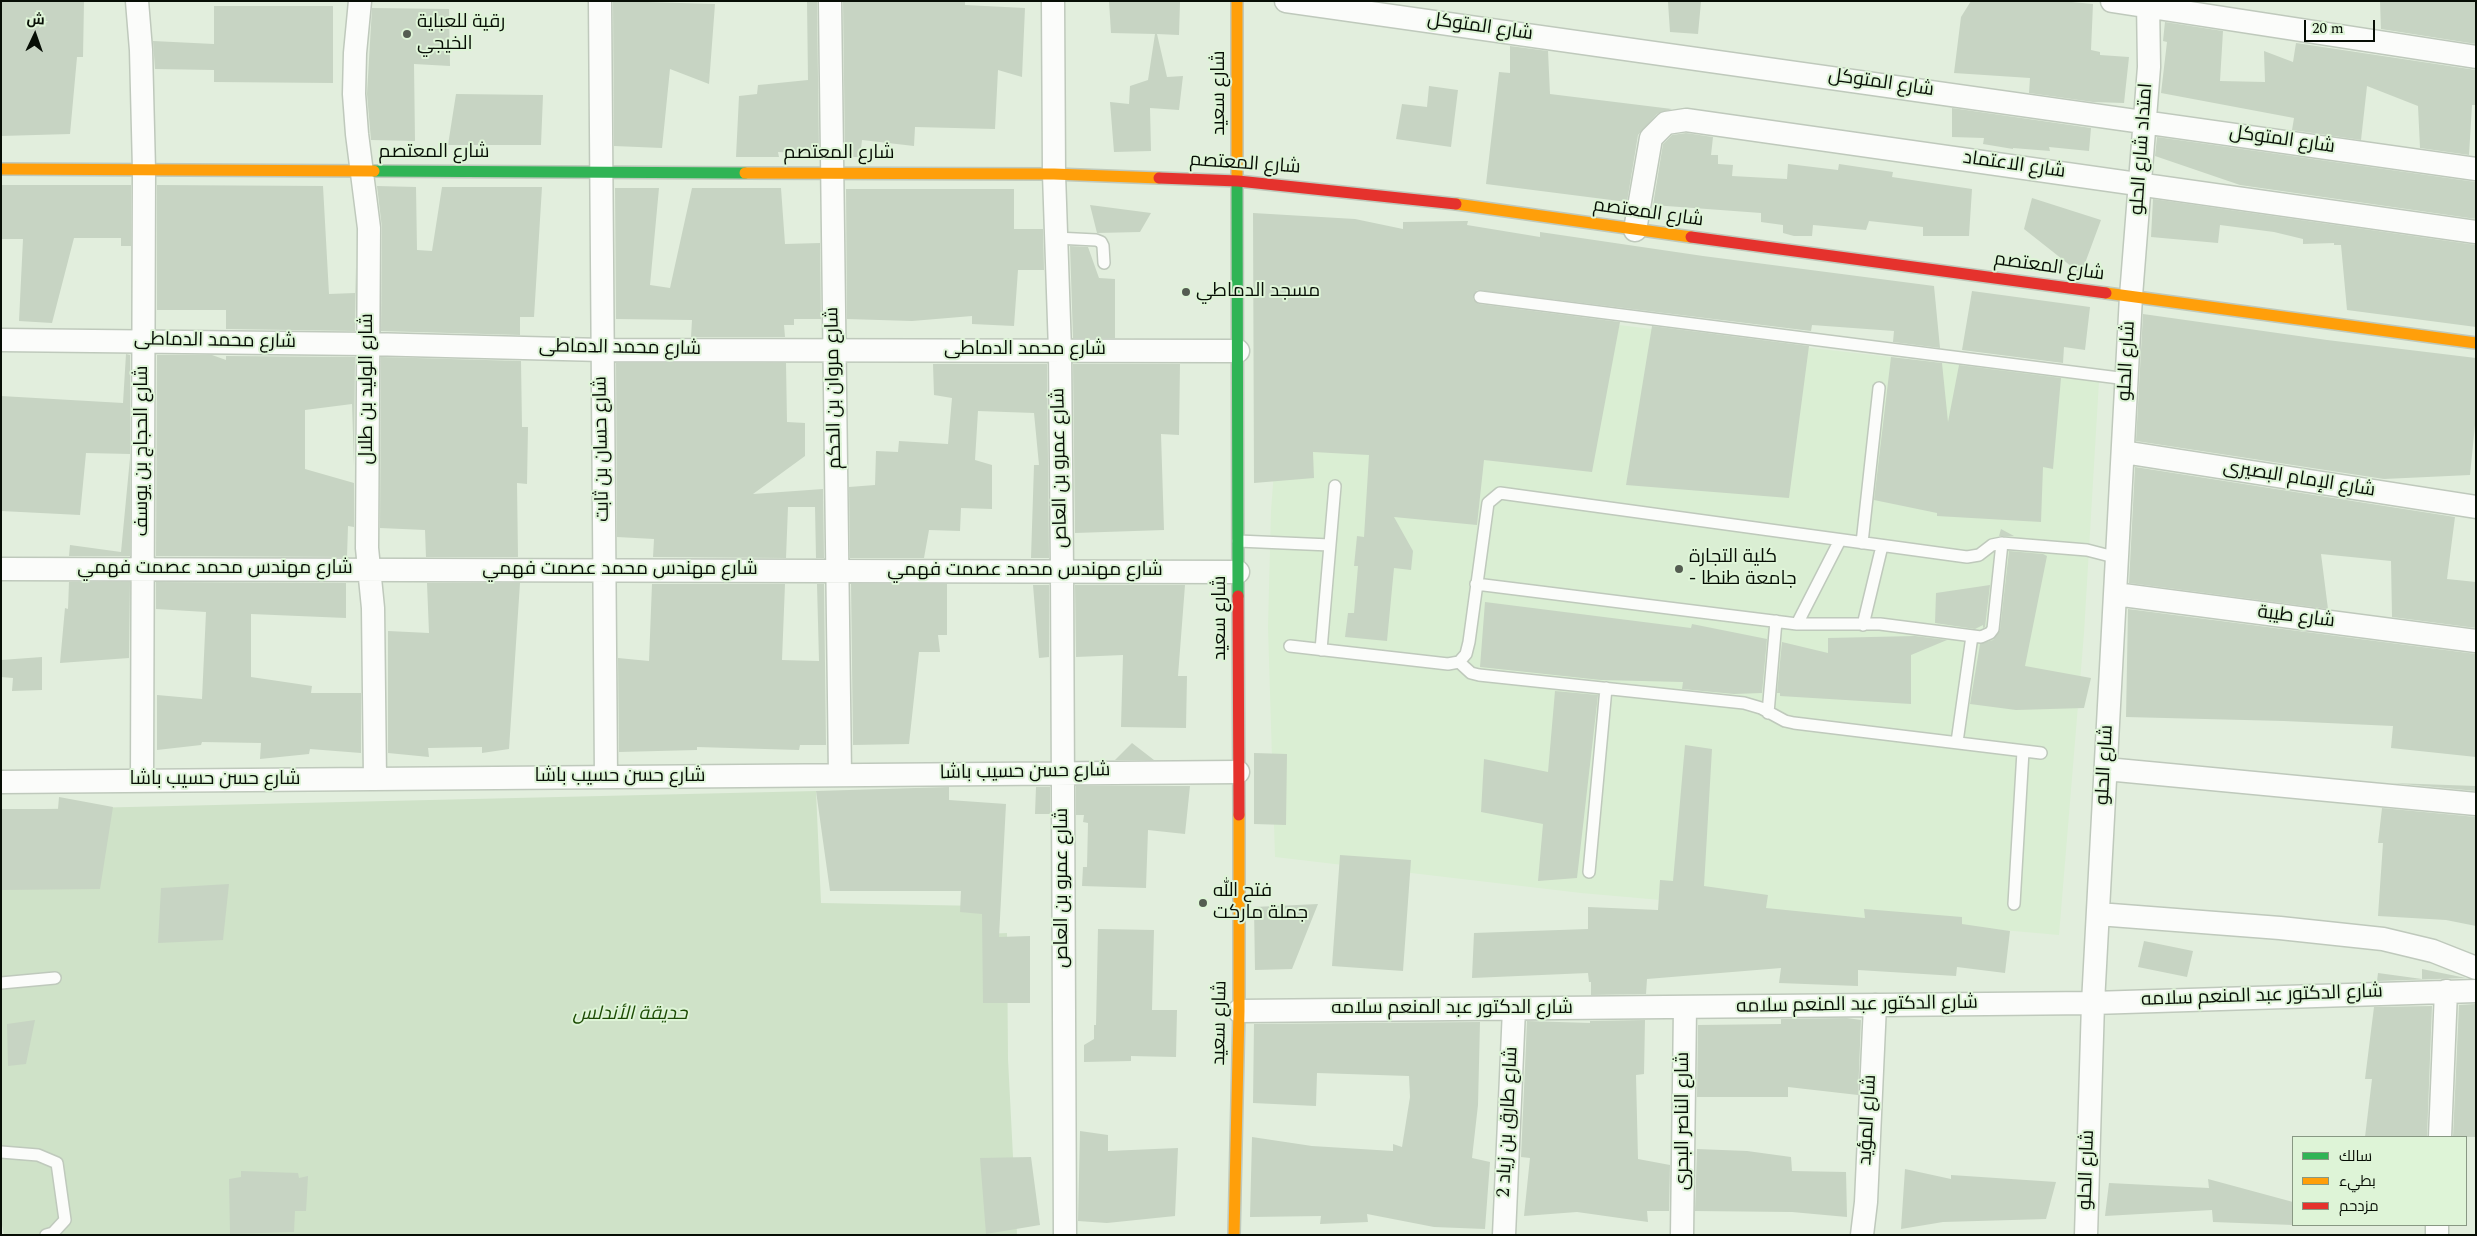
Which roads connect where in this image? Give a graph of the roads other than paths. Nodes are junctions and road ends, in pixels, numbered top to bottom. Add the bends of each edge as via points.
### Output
1 (137, 1) edge
2 (360, 1) edge
3 (600, 1) edge
4 (830, 1) edge
5 (1053, 1) edge
6 (1237, 1) edge
7 (1286, 1) edge
8 (2112, 1) edge
9 (2148, 4) edge
10 (2476, 57) edge
11 (2145, 122) junction
12 (1, 169) edge
13 (144, 170) junction
14 (362, 170) junction
15 (2476, 170) edge
16 (602, 171) junction
17 (832, 172) junction
18 (1054, 174) junction
19 (1238, 181) junction
20 (2141, 184) junction
21 (1635, 230) junction
22 (2476, 232) edge
23 (1056, 238) junction
24 (1104, 263) dead end
25 (2131, 296) junction
26 (1480, 297) dead end
27 (1, 340) edge
28 (143, 340) junction
29 (2476, 343) edge
30 (368, 344) junction
31 (602, 350) junction
32 (834, 350) junction
33 (1060, 350) junction
34 (1238, 351) junction
35 (2127, 379) junction
36 (1879, 388) dead end
37 (2123, 452) junction
38 (1335, 486) dead end
39 (2476, 507) edge
40 (1840, 540) junction
41 (1238, 541) junction
42 (1862, 543) junction
43 (2002, 543) junction
44 (1330, 545) junction
45 (1882, 546) junction
46 (2118, 558) junction
47 (1, 568) edge
48 (143, 569) junction
49 (369, 569) junction
50 (604, 570) junction
51 (837, 571) junction
52 (1062, 572) junction
53 (1238, 572) junction
54 (1476, 584) junction
55 (2115, 594) junction
56 (1776, 621) junction
57 (1797, 624) junction
58 (1863, 624) junction
59 (1972, 636) junction
60 (2476, 641) edge
61 (1290, 646) dead end
62 (1321, 650) junction
63 (1459, 662) junction
64 (1606, 688) junction
65 (1768, 713) junction
66 (1957, 742) junction
67 (2023, 751) junction
68 (2041, 753) dead end
69 (2106, 769) junction
70 (1238, 772) junction
71 (1063, 773) junction
72 (840, 775) junction
73 (606, 777) junction
74 (375, 778) junction
75 (142, 780) junction
76 (1, 782) edge
77 (2476, 804) edge
78 (1589, 872) dead end
79 (2014, 904) dead end
80 (2098, 914) junction
81 (2476, 968) edge
82 (55, 978) dead end
83 (1, 983) edge
84 (2446, 991) junction
85 (2476, 991) edge
86 (2093, 1003) junction
87 (1875, 1006) junction
88 (1514, 1008) junction
89 (1685, 1008) junction
90 (1239, 1011) junction
91 (2440, 1136) edge
92 (1, 1152) edge
93 (46, 1235) edge
94 (1065, 1235) edge
95 (1234, 1235) edge
96 (1504, 1235) edge
97 (1682, 1235) edge
98 (1862, 1235) edge
99 (2086, 1235) edge

1 - 13 street, شارع الحجاج بن يوسف
2 - 14 street, شارع الوليد بن طلال via 354,94
3 - 16 street, شارع حسان بن ثابت
4 - 17 street, شارع مروان بن الحكم
5 - 18 street, شارع عمرو بن العاص
6 - 19 street, شارع سعيد
7 - 11 street, شارع المتوكل
8 - 9 street
9 - 10 street
9 - 11 street, امتداد شارع الحلو via 2149,67
11 - 15 street, شارع المتوكل
11 - 20 street, امتداد شارع الحلو
12 - 13 street, شارع المعتصم
13 - 14 street, شارع المعتصم
13 - 28 street, شارع الحجاج بن يوسف
14 - 16 street, شارع المعتصم
14 - 30 street, شارع الوليد بن طلال via 369,228
16 - 17 street, شارع المعتصم
16 - 31 street, شارع حسان بن ثابت
17 - 18 street, شارع المعتصم
17 - 32 street, شارع مروان بن الحكم
18 - 19 street, شارع المعتصم
18 - 23 street, شارع عمرو بن العاص
19 - 21 street, شارع المعتصم via 1432,200
19 - 34 street, شارع سعيد
20 - 21 street, شارع الاعتماد via 1679,120 1660,127 1648,144
20 - 22 street, شارع الاعتماد
20 - 25 street, امتداد شارع الحلو
21 - 25 street, شارع المعتصم
23 - 24 lane via 1101,242
23 - 33 street, شارع عمرو بن العاص
25 - 29 street, شارع المعتصم
25 - 35 street, شارع الحلو
26 - 35 lane
27 - 28 street, شارع محمد الدماطى
28 - 30 street, شارع محمد الدماطى
28 - 48 street, شارع الحجاج بن يوسف
30 - 31 street, شارع محمد الدماطى
30 - 49 street, شارع الوليد بن طلال
31 - 32 street, شارع محمد الدماطى
31 - 50 street, شارع حسان بن ثابت
32 - 33 street, شارع محمد الدماطى
32 - 51 street, شارع مروان بن الحكم
33 - 34 street, شارع محمد الدماطى
33 - 52 street, شارع عمرو بن العاص
34 - 41 street, شارع سعيد
35 - 37 street, شارع الحلو
36 - 42 lane
37 - 39 street, شارع الإمام البصيرى
37 - 46 street, شارع الحلو
38 - 44 lane
40 - 42 lane
40 - 54 lane via 1500,493 1488,503
40 - 57 lane
41 - 44 lane
41 - 53 street, شارع سعيد
42 - 45 lane
43 - 45 lane via 1992,544 1973,557
43 - 46 lane via 2086,550
43 - 59 lane via 1993,629 1986,636
44 - 62 lane
45 - 58 lane
46 - 55 street, شارع الحلو
47 - 48 street, شارع مهندس محمد عصمت فهمي
48 - 49 street, شارع مهندس محمد عصمت فهمي
48 - 75 street, شارع الحجاج بن يوسف
49 - 50 street, شارع مهندس محمد عصمت فهمي
49 - 74 street, شارع الوليد بن طلال via 373,608
50 - 51 street, شارع مهندس محمد عصمت فهمي
50 - 73 street, شارع حسان بن ثابت
51 - 52 street, شارع مهندس محمد عصمت فهمي
51 - 72 street, شارع مروان بن الحكم
52 - 53 street, شارع مهندس محمد عصمت فهمي
52 - 71 street, شارع عمرو بن العاص
53 - 70 street, شارع سعيد
54 - 56 lane
54 - 63 lane via 1469,642 1466,654
55 - 60 street, شارع طيبة
55 - 69 street, شارع الحلو
56 - 57 lane
56 - 65 lane
57 - 58 lane
58 - 59 lane
59 - 66 lane
61 - 62 lane
62 - 63 lane via 1448,664
63 - 64 lane via 1471,673 1479,675
64 - 65 lane via 1744,703
64 - 78 lane
65 - 66 lane via 1794,723
66 - 67 lane
67 - 68 lane
67 - 79 lane
69 - 77 street
69 - 80 street, شارع الحلو
70 - 71 street, شارع حسن حسيب باشا
70 - 90 street, شارع سعيد
71 - 72 street, شارع حسن حسيب باشا
71 - 94 street, شارع عمرو بن العاص
72 - 73 street, شارع حسن حسيب باشا
73 - 74 street, شارع حسن حسيب باشا
74 - 75 street, شارع حسن حسيب باشا
75 - 76 street, شارع حسن حسيب باشا
80 - 81 street via 2307,930 2383,940 2433,952
80 - 86 street, شارع الحلو
82 - 83 lane
84 - 85 street, شارع الدكتور عبد المنعم سلامه
84 - 86 street, شارع الدكتور عبد المنعم سلامه
84 - 91 street
86 - 87 street, شارع الدكتور عبد المنعم سلامه
86 - 99 street, شارع الحلو
87 - 89 street, شارع الدكتور عبد المنعم سلامه
87 - 98 street, شارع المؤيد
88 - 89 street, شارع الدكتور عبد المنعم سلامه
88 - 90 street, شارع الدكتور عبد المنعم سلامه
88 - 96 street, شارع طارق بن زياد 2
89 - 97 street, شارع الناصر البحرى
90 - 95 street, شارع سعيد
92 - 93 lane via 38,1154 56,1163 65,1220 53,1233

